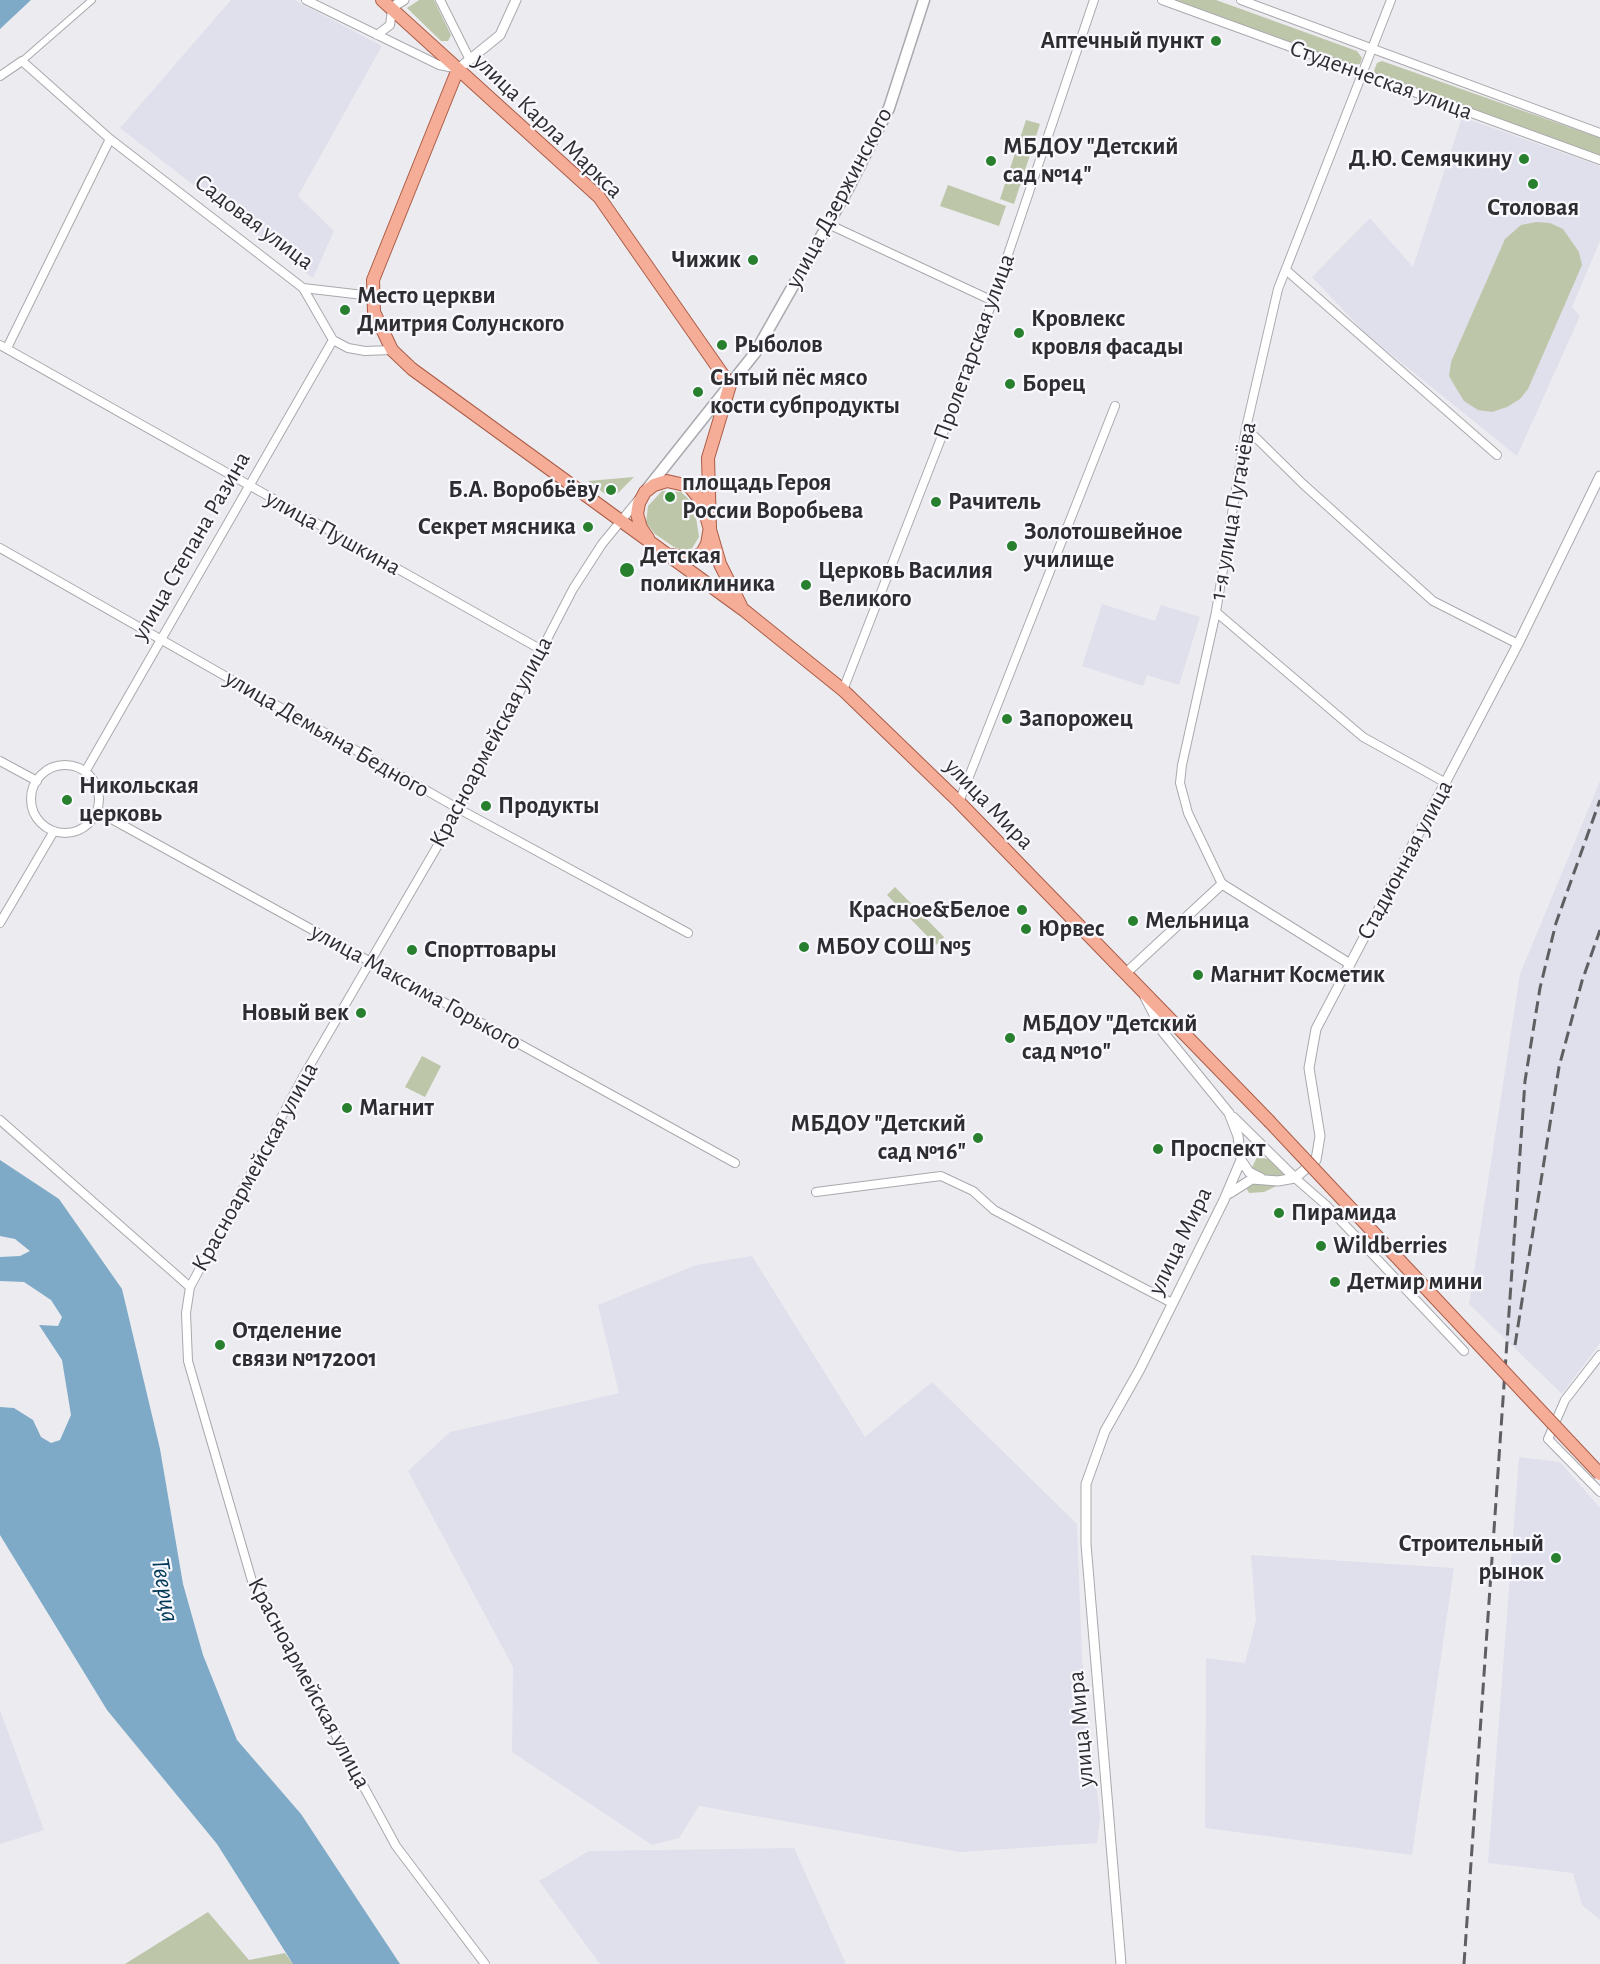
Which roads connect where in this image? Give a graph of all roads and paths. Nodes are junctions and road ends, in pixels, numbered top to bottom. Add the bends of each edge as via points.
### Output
1 (92, 0) edge
2 (306, 0) edge
3 (404, 0) edge
4 (440, 0) edge
5 (516, 0) edge
6 (924, 0) edge
7 (1094, 0) edge
8 (1162, 0) edge
9 (1241, 0) edge
10 (1391, 0) edge
11 (387, 4) edge
12 (377, 35) junction
13 (1373, 49) junction
14 (470, 60) junction
15 (22, 61) junction
16 (458, 69) junction
17 (1364, 74) junction
18 (0, 76) edge
19 (1600, 133) edge
20 (110, 139) junction
21 (1600, 160) edge
22 (828, 224) junction
23 (1286, 270) junction
24 (303, 288) junction
25 (372, 296) junction
26 (993, 301) junction
27 (333, 340) junction
28 (4, 346) edge
29 (392, 350) junction
30 (730, 385) junction
31 (1115, 406) dead end
32 (1246, 428) junction
33 (1497, 455) dead end
34 (1600, 476) edge
35 (250, 486) junction
36 (646, 491) junction
37 (620, 521) junction
38 (709, 522) junction
39 (657, 547) junction
40 (0, 548) edge
41 (744, 611) junction
42 (1216, 612) junction
43 (162, 640) junction
44 (1518, 644) junction
45 (540, 649) junction
46 (843, 690) junction
47 (0, 761) edge
48 (85, 772) junction
49 (37, 781) junction
50 (1446, 783) junction
51 (959, 802) junction
52 (459, 809) junction
53 (97, 811) junction
54 (54, 831) junction
55 (1222, 884) junction
56 (0, 923) edge
57 (688, 933) dead end
58 (370, 961) junction
59 (1350, 964) junction
60 (1126, 973) junction
61 (1142, 989) junction
62 (1229, 1113) junction
63 (0, 1120) edge
64 (1241, 1160) junction
65 (735, 1163) dead end
66 (1261, 1178) junction
67 (1294, 1178) junction
68 (816, 1192) dead end
69 (1224, 1200) junction
70 (190, 1287) junction
71 (1172, 1303) junction
72 (1464, 1352) dead end
73 (1600, 1355) edge
74 (1600, 1474) edge
75 (1600, 1492) edge
76 (484, 1964) edge
77 (1121, 1964) edge

1 - 15 street
2 - 12 street
3 - 11 street
4 - 14 street, улица Карла Маркса
5 - 14 street via 500,35
6 - 22 main road, улица Дзержинского via 883,121
7 - 26 street, Пролетарская улица
8 - 17 street, Студенческая улица
9 - 13 street, Студенческая улица
10 - 13 street, 1-я улица Пугачёва
11 - 12 street via 390,25
11 - 16 main road, улица Карла Маркса
12 - 16 street via 440,65
13 - 17 street, 1-я улица Пугачёва
13 - 19 street, Студенческая улица
14 - 16 street
15 - 18 street
15 - 20 street, Садовая улица
16 - 25 main road via 378,264
16 - 30 main road, улица Карла Маркса via 598,197
17 - 21 street, Студенческая улица
17 - 23 street, 1-я улица Пугачёва
20 - 24 street, Садовая улица
20 - 28 street
22 - 26 street
22 - 30 main road, улица Дзержинского via 755,353
23 - 32 street, 1-я улица Пугачёва via 1278,289
23 - 33 street
24 - 25 street, Садовая улица
24 - 27 street
25 - 29 main road via 379,328
26 - 46 street, Пролетарская улица
27 - 29 street via 364,351
27 - 35 street, улица Степана Разина
28 - 35 street, улица Пушкина
29 - 37 main road
30 - 36 main road, улица Дзержинского
30 - 38 main road via 709,451
31 - 51 street
32 - 42 street, 1-я улица Пугачёва
32 - 44 street via 1433,601
34 - 44 street, Стадионная улица
35 - 43 street, улица Степана Разина
35 - 45 street, улица Пушкина
36 - 37 street, Красноармейская улица
36 - 38 main road via 667,481 686,485 700,499
36 - 39 main road via 638,506 638,520
37 - 39 main road
37 - 45 street, Красноармейская улица via 573,589
38 - 39 main road via 707,544 696,557 681,558
38 - 41 main road, улица Мира via 726,579
39 - 41 main road, улица Мира
40 - 43 street, улица Демьяна Бедного
41 - 46 main road, улица Мира
42 - 50 street via 1363,737
42 - 55 street, 1-я улица Пугачёва via 1180,783 1188,813
43 - 48 street, улица Степана Разина
43 - 52 street, улица Демьяна Бедного
44 - 50 street, Стадионная улица
45 - 52 street, Красноармейская улица
46 - 51 main road, улица Мира
47 - 49 street
48 - 49 street via 59,766
48 - 53 street via 96,785
49 - 54 street via 33,810
50 - 59 street, Стадионная улица
51 - 60 main road, улица Мира
52 - 57 street, улица Демьяна Бедного
52 - 58 street, Красноармейская улица
53 - 54 street via 79,830
53 - 58 street, улица Максима Горького
54 - 56 street
55 - 59 street
55 - 60 street
58 - 65 street, улица Максима Горького
58 - 70 street, Красноармейская улица
59 - 67 street, Стадионная улица via 1319,1022 1310,1052 1310,1084 1320,1148 1313,1165
60 - 61 main road, улица Мира
61 - 62 street, улица Мира via 1162,1032
61 - 74 main road, bridge
62 - 64 street, улица Мира via 1238,1136
62 - 67 street
63 - 70 street
64 - 66 street via 1249,1172
64 - 69 street, улица Мира
66 - 67 street
66 - 69 street via 1240,1185
67 - 72 street via 1326,1205
68 - 71 street via 941,1176 973,1191 994,1210
69 - 71 street, улица Мира
70 - 76 street, Красноармейская улица via 186,1313 188,1361 252,1581 396,1846
71 - 77 street, улица Мира via 1106,1431 1088,1474 1085,1494
73 - 75 street via 1565,1400 1548,1438

